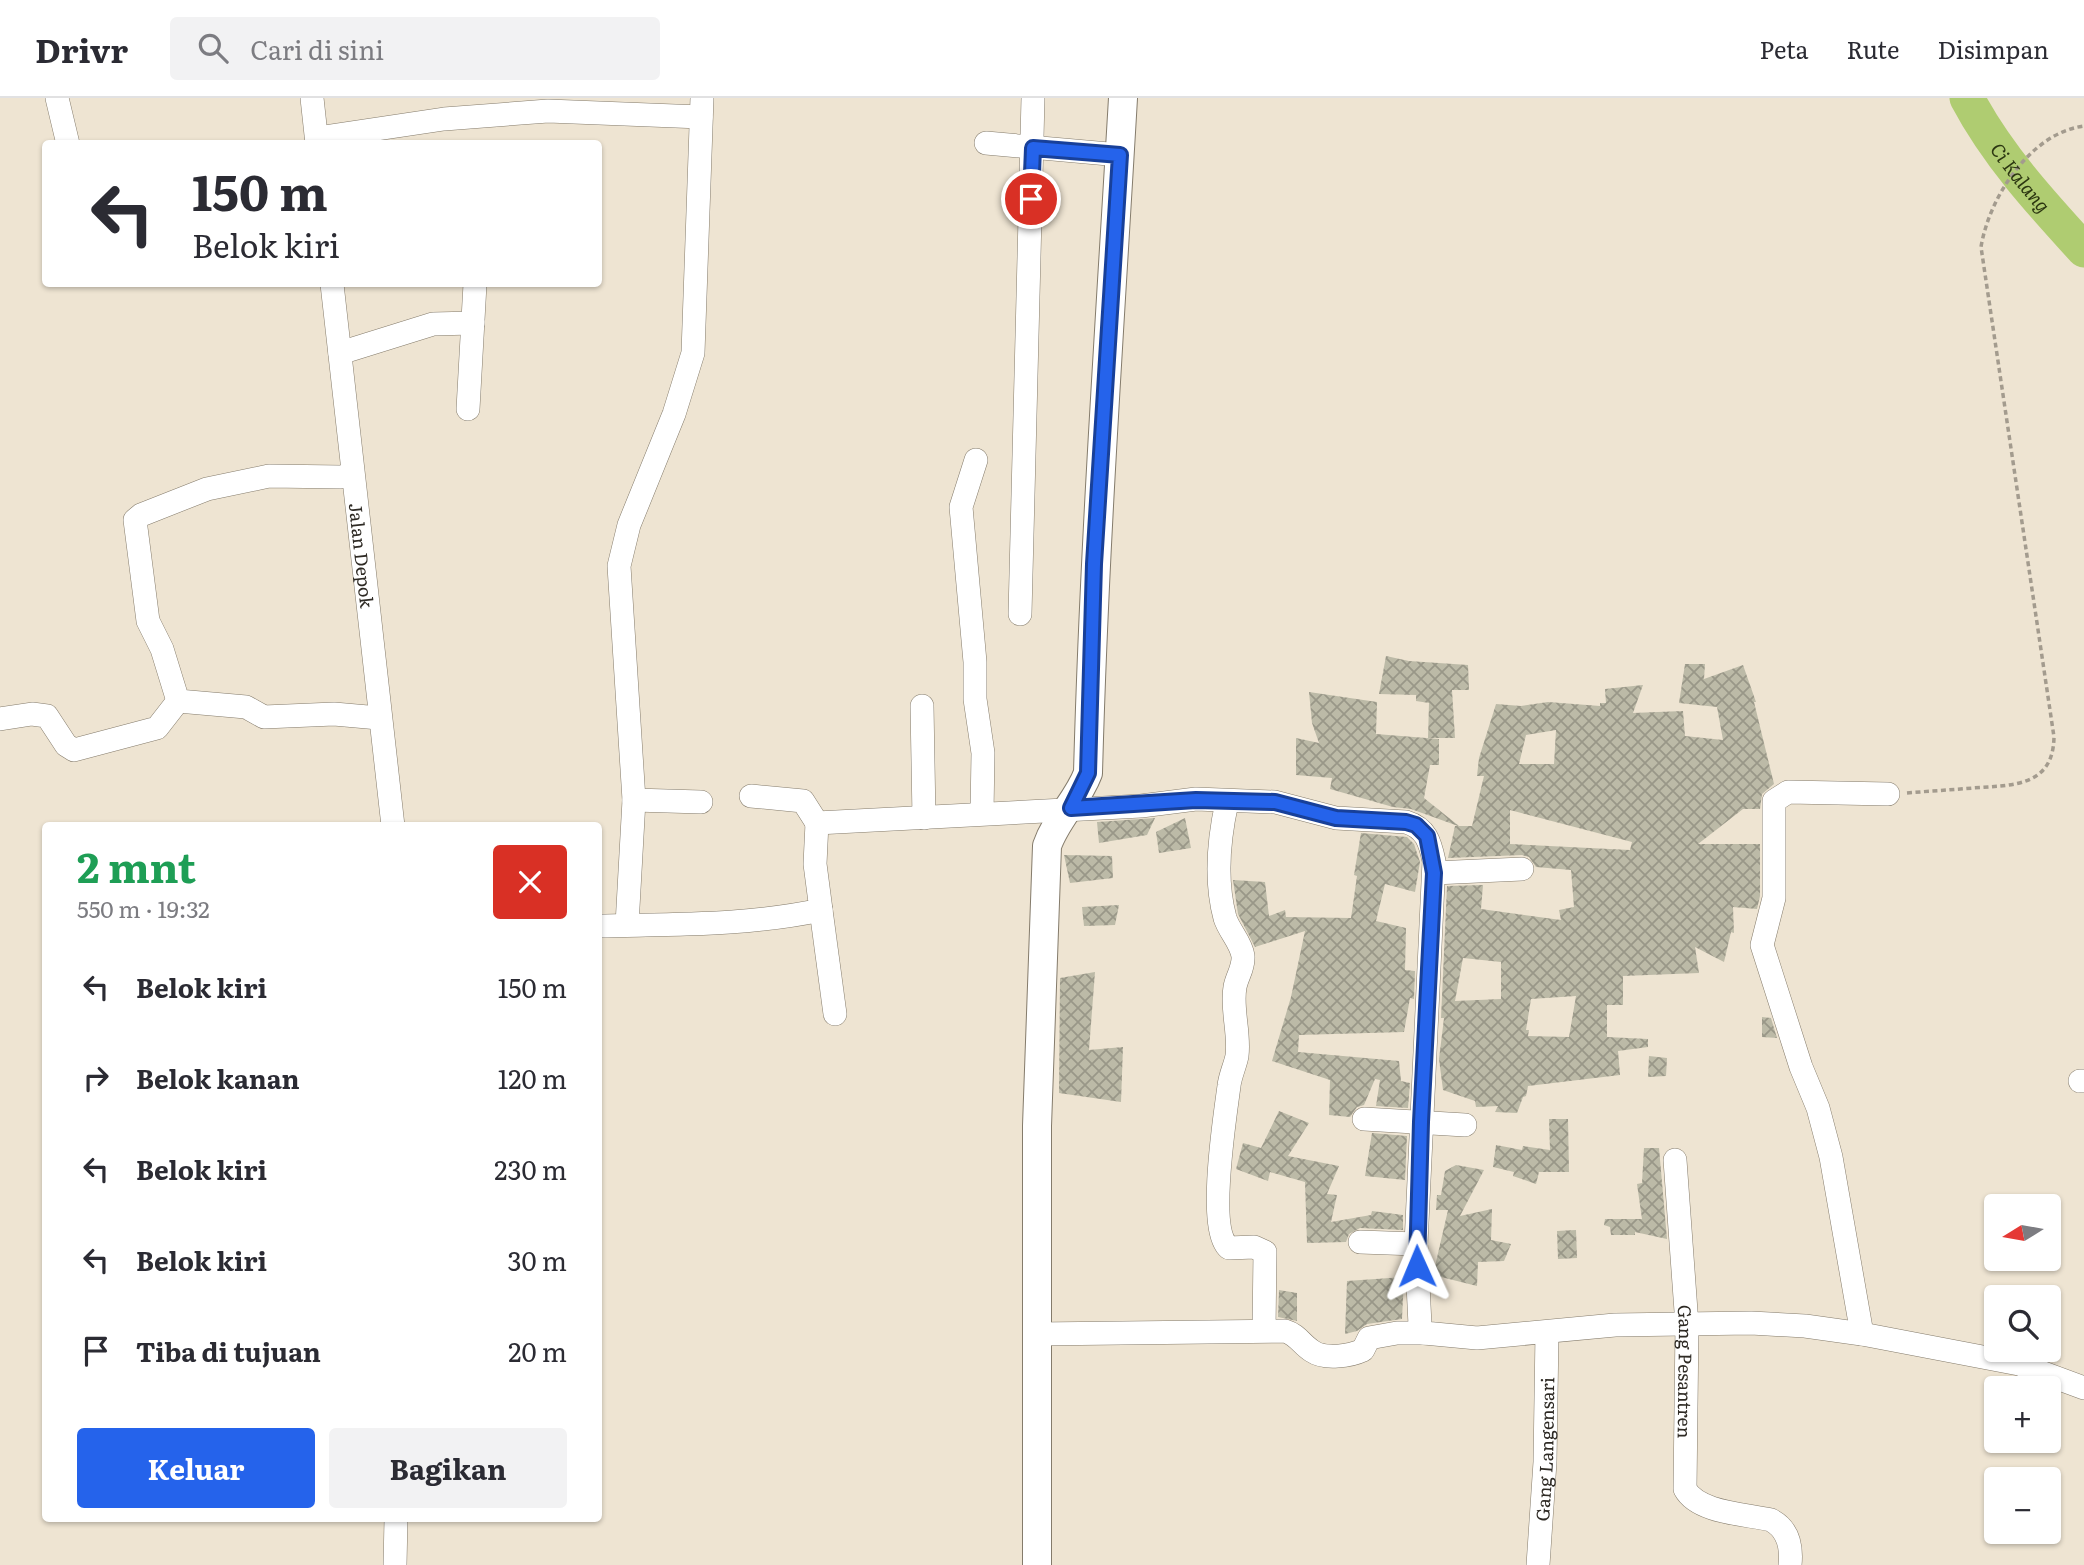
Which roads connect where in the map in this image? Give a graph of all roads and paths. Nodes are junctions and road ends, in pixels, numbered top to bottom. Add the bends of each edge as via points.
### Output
1 (57, 98) edge
2 (313, 98) edge
3 (1033, 98) edge
4 (1124, 98) edge
5 (701, 108) edge
6 (2084, 126) edge
7 (67, 140) edge
8 (317, 140) edge
9 (323, 140) edge
10 (986, 143) dead end
11 (1026, 147) junction
12 (1120, 155) junction
13 (332, 287) edge
14 (475, 287) edge
15 (473, 323) junction
16 (340, 353) junction
17 (468, 409) dead end
18 (976, 460) dead end
19 (352, 474) junction
20 (1020, 614) dead end
21 (178, 701) junction
22 (922, 706) dead end
23 (379, 718) junction
24 (0, 719) edge
25 (1888, 794) joint
26 (751, 796) dead end
27 (634, 800) junction
28 (701, 802) dead end
29 (1227, 802) junction
30 (1071, 808) junction
31 (982, 813) junction
32 (924, 818) junction
33 (392, 822) edge
34 (817, 823) junction
35 (1522, 869) dead end
36 (1434, 873) junction
37 (821, 910) junction
38 (626, 925) junction
39 (602, 926) edge
40 (835, 1014) dead end
41 (1364, 1119) dead end
42 (1421, 1122) junction
43 (1465, 1125) dead end
44 (1675, 1160) dead end
45 (1360, 1242) dead end
46 (1416, 1244) junction
47 (1687, 1325) junction
48 (1264, 1330) junction
49 (1424, 1333) junction
50 (1547, 1333) junction
51 (1037, 1334) junction
52 (1862, 1334) junction
53 (2084, 1388) edge
54 (396, 1522) edge
55 (394, 1565) edge
56 (1037, 1565) edge
57 (1538, 1565) edge
58 (1790, 1565) edge

1 - 7 street
2 - 8 street
3 - 11 street
4 - 12 street
5 - 9 street via 548,111 444,119
5 - 27 street via 693,353 629,525 619,566
6 - 25 path via 2061,132 2026,158 1992,208 1981,247 2054,754 2037,776 2018,785
10 - 11 street
11 - 12 street
11 - 20 street
12 - 30 street via 1094,564 1088,773
13 - 16 street, Jalan Depok
14 - 15 street
15 - 16 street via 433,324
15 - 17 street
16 - 19 street, Jalan Depok
18 - 31 street via 961,507 983,753
19 - 21 street via 269,475 206,489 135,520 148,621
19 - 23 street, Jalan Depok
21 - 23 street via 246,706 264,717 334,714
21 - 24 street via 157,728 74,750 47,716
22 - 32 street
23 - 33 street, Jalan Depok
25 - 52 street via 1788,792 1773,801 1773,898 1762,945 1831,1157
26 - 34 street via 804,802
27 - 28 street
27 - 38 street
29 - 30 street
29 - 36 street via 1275,802 1336,818 1416,825 1427,836
29 - 48 street via 1220,833 1222,895 1226,920 1243,961 1235,985 1237,1052 1221,1156 1220,1228 1229,1248 1254,1247 1265,1252
30 - 31 street
30 - 51 street via 1047,846 1037,1126
31 - 32 street
32 - 34 street
34 - 37 street via 815,864
35 - 36 street
36 - 42 street
37 - 38 street via 716,925
37 - 40 street
38 - 39 street
41 - 42 street
42 - 43 street
42 - 46 street
44 - 47 street, Gang Pesantren
45 - 46 street
46 - 49 street
47 - 50 street via 1615,1325
47 - 52 street via 1751,1323
47 - 58 street, Gang Pesantren via 1685,1489 1703,1505 1771,1520 1785,1531
48 - 49 street via 1292,1333 1313,1352 1331,1356 1363,1350 1369,1338
48 - 51 street
49 - 50 street via 1477,1338
50 - 57 street, Gang Langensari
51 - 56 street
52 - 53 street via 2019,1364
54 - 55 street

